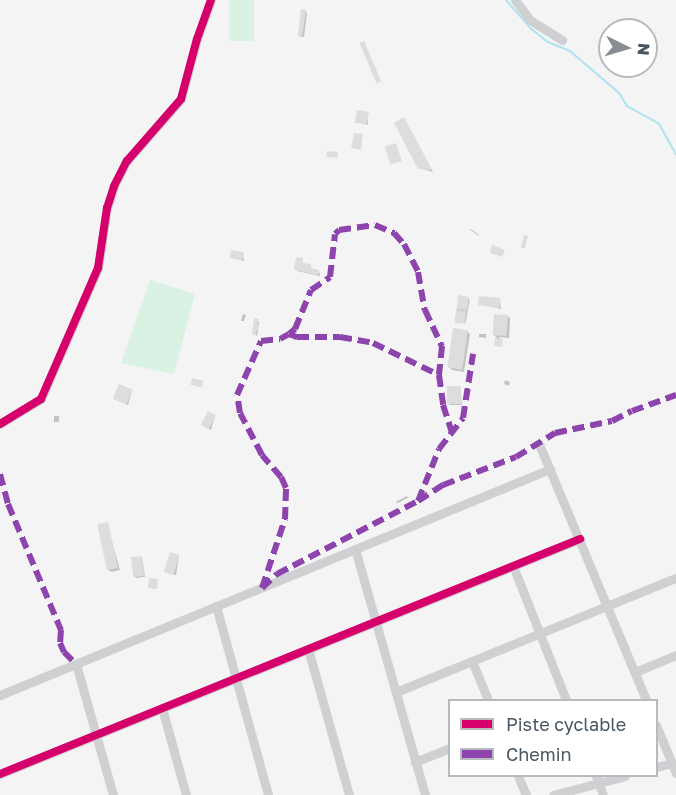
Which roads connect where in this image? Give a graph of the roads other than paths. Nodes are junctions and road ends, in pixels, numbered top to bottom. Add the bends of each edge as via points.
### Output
1 (211, 0) edge
2 (515, 0) edge
3 (562, 40) dead end
4 (0, 424) edge
5 (539, 444) dead end
6 (550, 469) junction
7 (580, 539) junction
8 (356, 549) junction
9 (513, 566) junction
10 (676, 578) edge
11 (216, 606) junction
12 (608, 606) junction
13 (376, 622) junction
14 (540, 633) junction
15 (308, 649) junction
16 (676, 655) edge
17 (472, 661) junction
18 (76, 664) junction
19 (635, 672) junction
20 (236, 678) junction
21 (396, 692) junction
22 (0, 695) edge
23 (488, 699) edge
24 (566, 699) edge
25 (646, 699) edge
26 (162, 708) junction
27 (658, 728) edge
28 (96, 735) junction
29 (448, 749) edge
30 (416, 762) junction
31 (672, 763) junction
32 (658, 767) edge
33 (676, 773) edge
34 (0, 774) edge
35 (518, 777) edge
36 (616, 777) edge
37 (597, 779) edge
38 (113, 795) edge
39 (186, 795) edge
40 (268, 795) edge
41 (349, 795) edge
42 (425, 795) edge
43 (526, 795) edge
44 (553, 795) edge
45 (603, 795) edge

1 - 4 street via 196,39 181,99 127,160 114,186 98,268 41,399
2 - 3 street via 530,20
5 - 6 street
6 - 7 street
6 - 8 street
7 - 9 street
7 - 12 street
8 - 11 street
8 - 13 street
9 - 13 street
9 - 14 street
10 - 12 street
11 - 18 street
11 - 20 street
12 - 14 street
12 - 19 street
13 - 15 street
13 - 21 street
14 - 17 street
14 - 24 street
15 - 20 street
15 - 41 street
16 - 19 street
17 - 21 street
17 - 23 street
18 - 22 street
18 - 28 street
19 - 25 street
20 - 26 street
20 - 40 street
21 - 30 street
26 - 28 street
26 - 39 street
27 - 31 street
28 - 34 street
28 - 38 street
29 - 30 street
30 - 42 street
31 - 32 street
31 - 33 street
35 - 43 street
36 - 37 street
37 - 44 street
37 - 45 street

